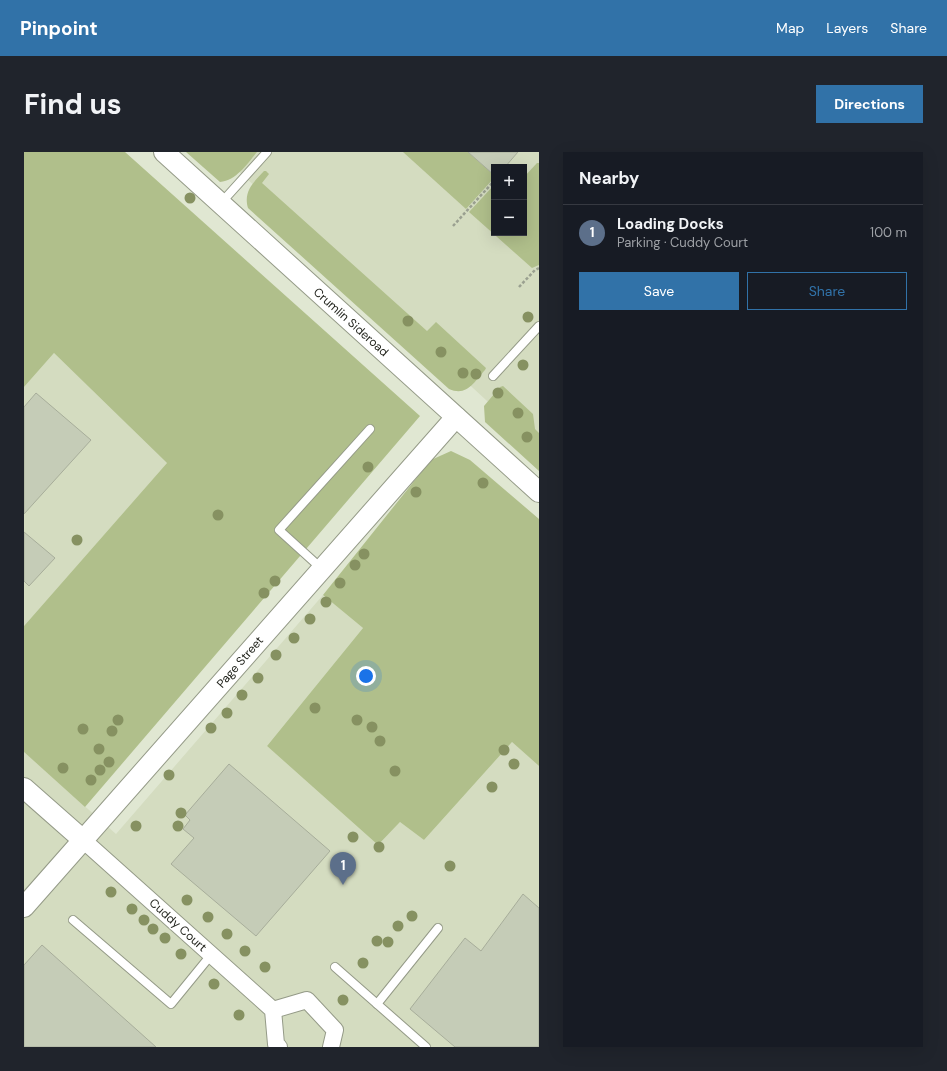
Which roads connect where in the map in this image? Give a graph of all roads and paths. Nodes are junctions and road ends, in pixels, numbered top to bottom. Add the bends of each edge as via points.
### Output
1 (164, 152) edge
2 (267, 152) edge
3 (491, 184) edge
4 (220, 203) junction
5 (453, 226) dead end
6 (539, 268) edge
7 (519, 287) dead end
8 (539, 326) edge
9 (493, 376) dead end
10 (456, 417) junction
11 (370, 429) dead end
12 (539, 492) edge
13 (322, 569) junction
14 (24, 788) edge
15 (83, 840) junction
16 (24, 907) edge
17 (73, 920) dead end
18 (438, 928) dead end
19 (211, 955) junction
20 (335, 967) dead end
21 (377, 1004) junction
22 (273, 1010) junction
23 (279, 1047) edge
24 (331, 1047) edge
25 (426, 1047) edge

1 - 4 street, Crumlin Sideroad
2 - 4 lane
3 - 5 path
4 - 10 street, Crumlin Sideroad
6 - 7 path
8 - 9 lane
10 - 12 street, Crumlin Sideroad
10 - 13 street, Page Street
11 - 13 lane via 279,530
13 - 15 street, Page Street
14 - 15 street
15 - 16 street, Page Street
15 - 19 street, Cuddy Court
17 - 19 lane via 171,1004
18 - 21 lane
19 - 22 street, Cuddy Court
20 - 21 lane
21 - 25 lane
22 - 23 street via 276,1044
22 - 24 street via 307,1000 335,1030

